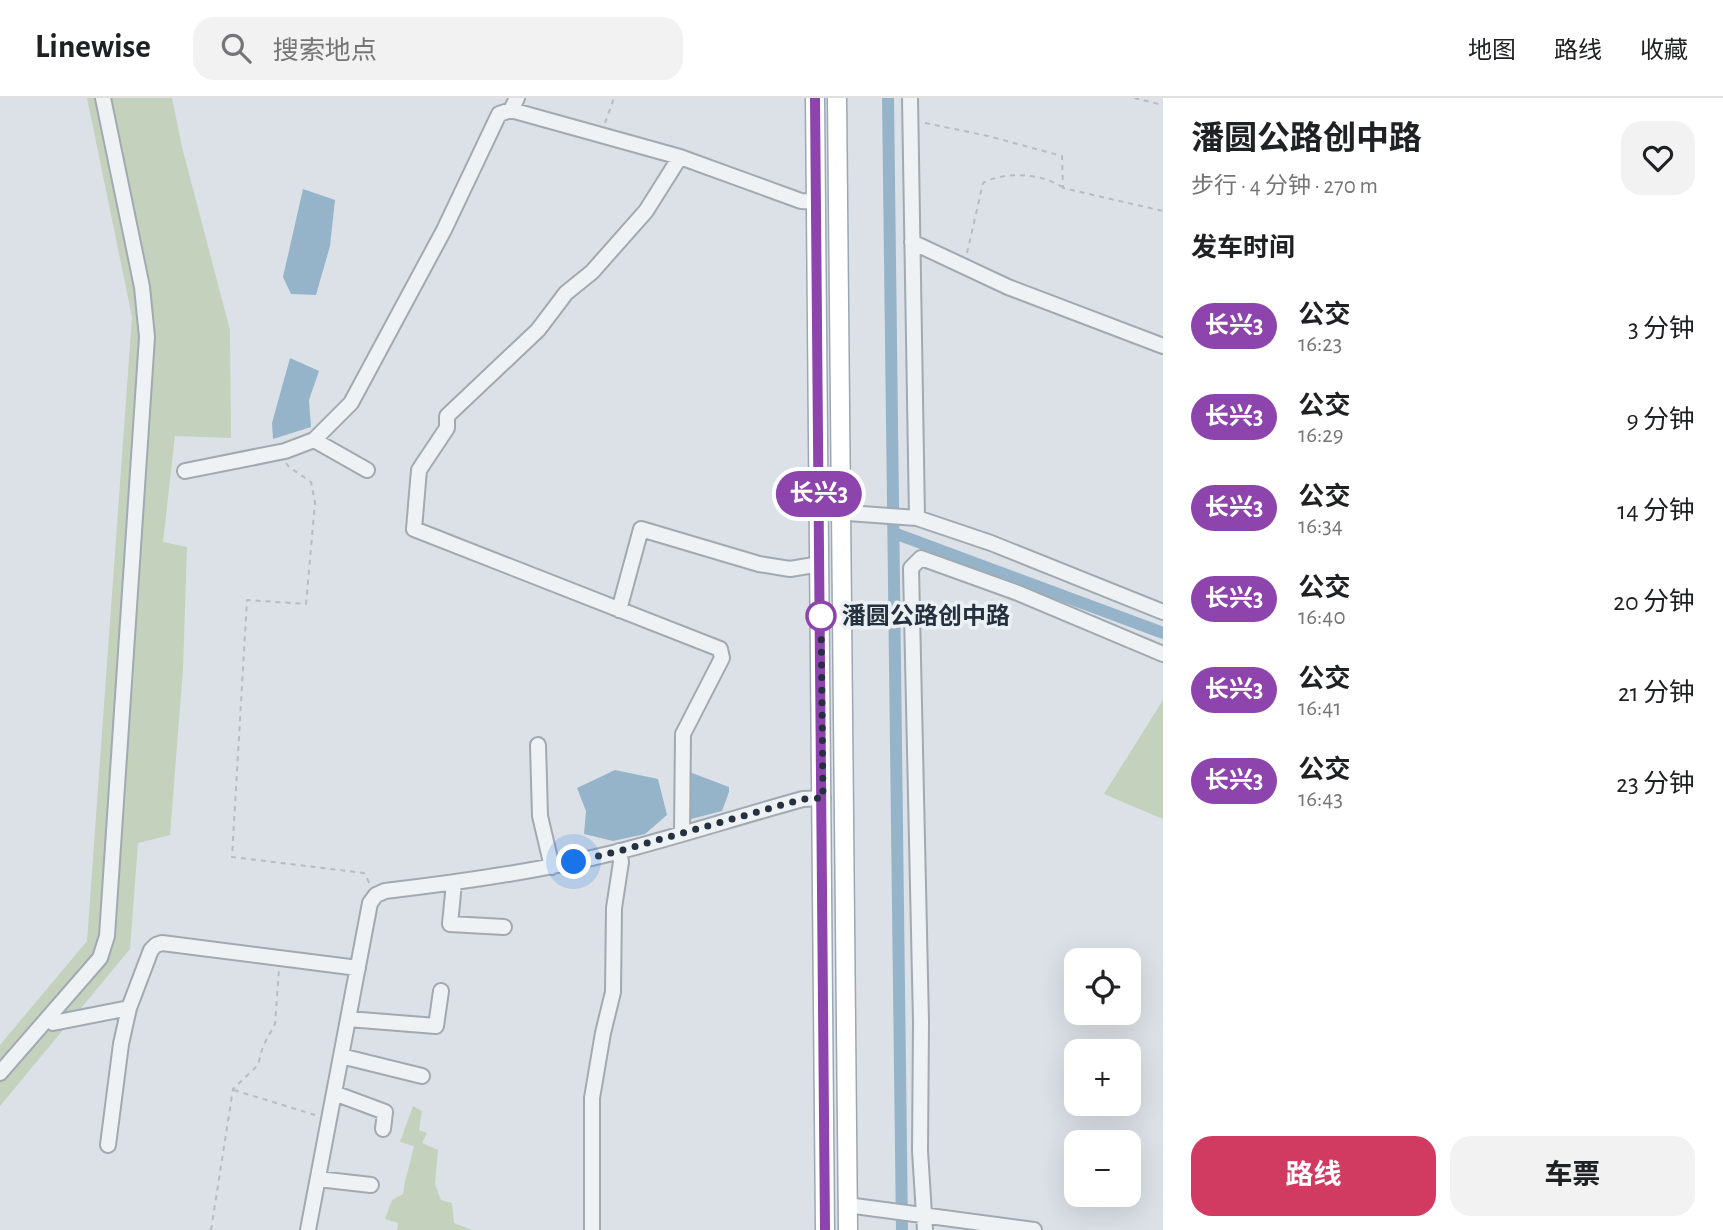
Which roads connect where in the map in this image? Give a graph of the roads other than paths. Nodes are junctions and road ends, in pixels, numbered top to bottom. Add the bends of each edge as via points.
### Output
1 (103, 98) edge
2 (815, 98) edge
3 (836, 98) edge
4 (910, 98) edge
5 (514, 104) edge
6 (680, 157) junction
7 (816, 202) junction
8 (912, 242) junction
9 (1163, 346) edge
10 (314, 439) junction
11 (367, 470) dead end
12 (185, 471) dead end
13 (820, 511) junction
14 (841, 512) junction
15 (917, 519) junction
16 (820, 565) junction
17 (620, 610) junction
18 (1163, 612) edge
19 (1163, 654) edge
20 (538, 745) dead end
21 (823, 798) junction
22 (682, 833) junction
23 (619, 851) junction
24 (552, 867) junction
25 (454, 883) junction
26 (504, 927) dead end
27 (358, 968) junction
28 (441, 991) dead end
29 (129, 1008) junction
30 (48, 1018) junction
31 (348, 1019) junction
32 (341, 1056) junction
33 (0, 1073) edge
34 (422, 1076) dead end
35 (334, 1093) junction
36 (383, 1129) dead end
37 (108, 1145) dead end
38 (318, 1179) junction
39 (371, 1185) dead end
40 (847, 1205) junction
41 (923, 1220) edge
42 (308, 1230) edge
43 (592, 1230) edge
44 (825, 1230) edge
45 (848, 1230) edge
46 (1034, 1230) edge

1 - 30 street via 142,287 147,337 107,936 100,958
2 - 7 main road
3 - 14 main road
4 - 8 street
5 - 6 street
5 - 10 street via 499,114 444,230 351,403
6 - 7 street via 801,201
6 - 17 street via 646,211 592,272 447,416 447,428 419,470 414,529
7 - 13 main road
8 - 9 street via 1007,287
8 - 15 street
10 - 11 street
10 - 12 street via 285,452
13 - 14 street
13 - 16 main road
14 - 15 street
14 - 40 main road
15 - 18 street via 991,542
16 - 17 street via 790,569 759,564 641,529
16 - 21 main road
17 - 22 street via 720,649 722,658 683,734
19 - 41 street via 921,558 911,568
20 - 24 street via 540,816
21 - 22 street via 803,799
21 - 44 main road
22 - 23 street
23 - 24 street
23 - 43 street via 613,992 592,1098
24 - 25 street
25 - 26 street via 450,924
25 - 27 street via 376,895 370,903
27 - 29 street via 162,943 151,950
27 - 31 street
28 - 31 street via 436,1026
29 - 30 street via 53,1023
29 - 37 street
30 - 33 street
31 - 32 street
32 - 34 street
32 - 35 street
35 - 36 street via 385,1112
35 - 38 street
38 - 39 street
38 - 42 street
40 - 41 street
40 - 45 main road
41 - 46 street

